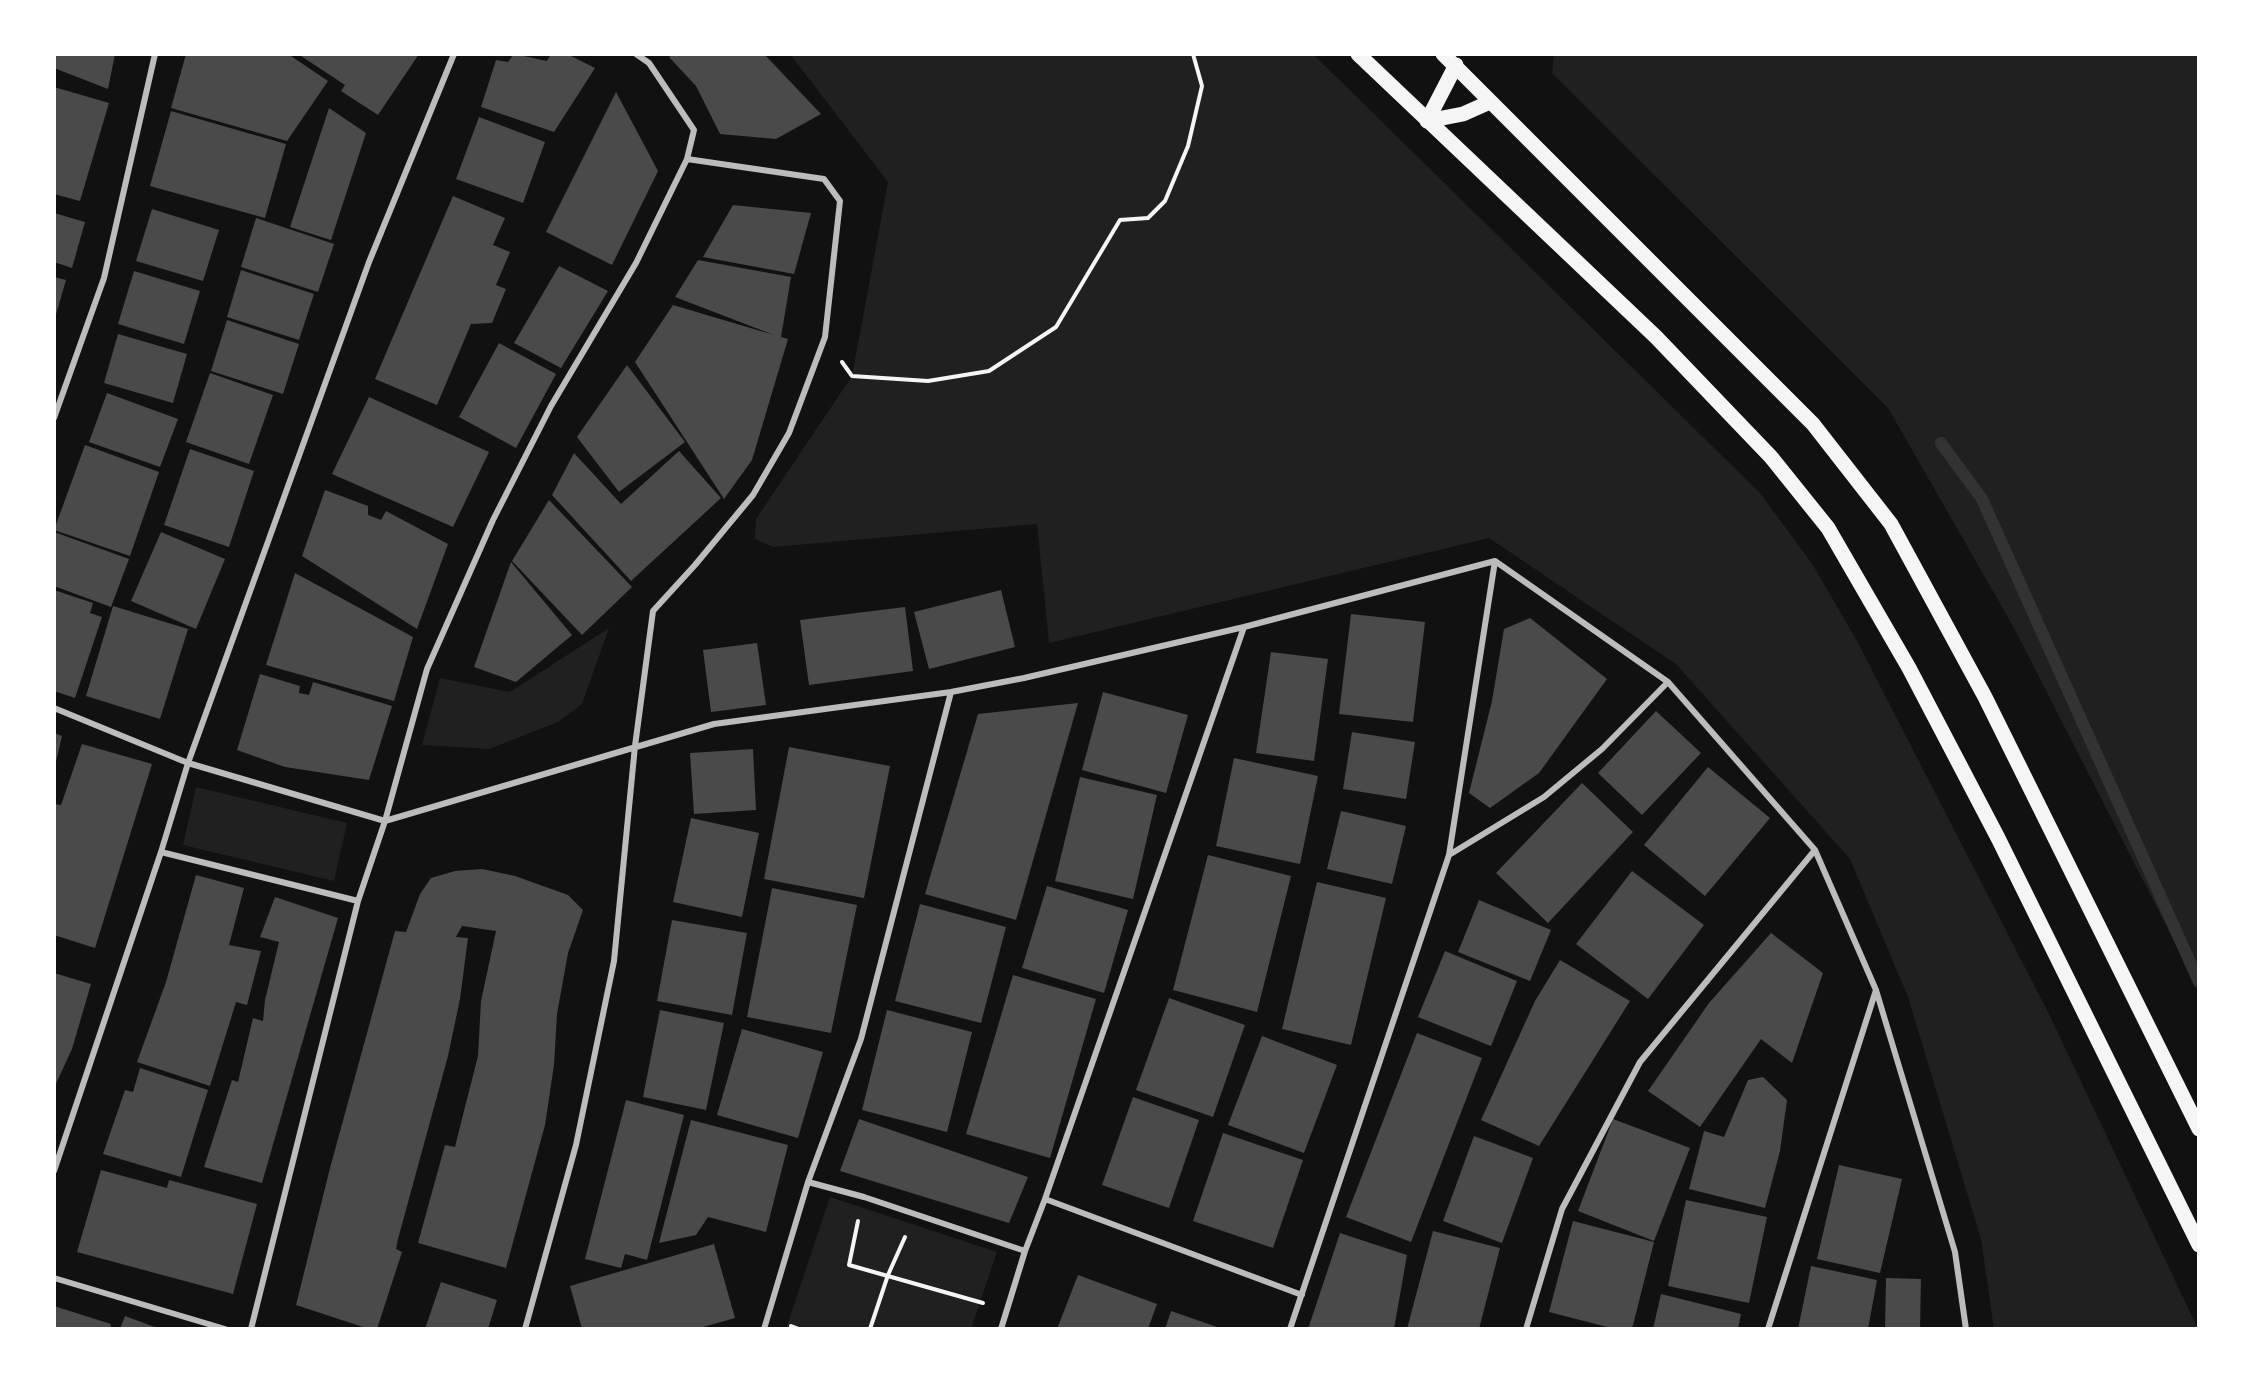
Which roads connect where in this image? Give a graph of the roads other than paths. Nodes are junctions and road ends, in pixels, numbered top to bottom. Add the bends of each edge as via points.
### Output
1 (155, 54) edge
2 (454, 54) edge
3 (636, 54) edge
4 (1358, 54) edge
5 (1443, 54) edge
6 (1456, 65) junction
7 (1490, 102) junction
8 (1427, 122) junction
9 (687, 159) junction
10 (54, 418) edge
11 (1495, 561) junction
12 (1244, 627) junction
13 (1668, 682) junction
14 (951, 692) junction
15 (54, 708) edge
16 (635, 746) junction
17 (188, 763) junction
18 (385, 821) junction
19 (1815, 850) junction
20 (161, 852) junction
21 (1449, 855) junction
22 (358, 901) junction
23 (1876, 990) junction
24 (2199, 1129) edge
25 (54, 1171) edge
26 (808, 1182) junction
27 (1045, 1199) junction
28 (2199, 1245) edge
29 (1025, 1251) junction
30 (54, 1278) edge
31 (1302, 1295) junction
32 (225, 1329) edge
33 (251, 1329) edge
34 (525, 1329) edge
35 (764, 1329) edge
36 (1001, 1329) edge
37 (1290, 1329) edge
38 (1526, 1329) edge
39 (1768, 1329) edge
40 (1966, 1329) edge

1 - 10 street via 104,278
2 - 17 street via 369,262
3 - 9 street via 649,63 694,130
4 - 8 main road
5 - 6 main road
6 - 7 main road
6 - 8 main road
7 - 8 main road
7 - 24 main road via 1813,424 1891,524 1985,697
8 - 28 main road via 1656,337 1771,457 1828,528 1909,669 1998,838
9 - 16 street via 824,179 840,201 825,337 789,433 753,495 653,611
9 - 18 street via 636,263 551,406 493,520 427,669
11 - 12 street
11 - 13 street
11 - 21 street
12 - 14 street
12 - 27 street
13 - 19 street
13 - 21 street via 1602,749 1544,797
14 - 16 street via 714,724
14 - 26 street via 861,1039
15 - 17 street
16 - 18 street
16 - 34 street via 614,961 576,1145
17 - 18 street
17 - 20 street
18 - 22 street
19 - 23 street
19 - 38 street via 1640,1062 1562,1209
20 - 22 street
20 - 25 street
21 - 31 street
22 - 33 street
23 - 39 street
23 - 40 street via 1955,1252
26 - 29 street
26 - 35 street
27 - 29 street
27 - 31 street
29 - 36 street
30 - 32 street
31 - 37 street

